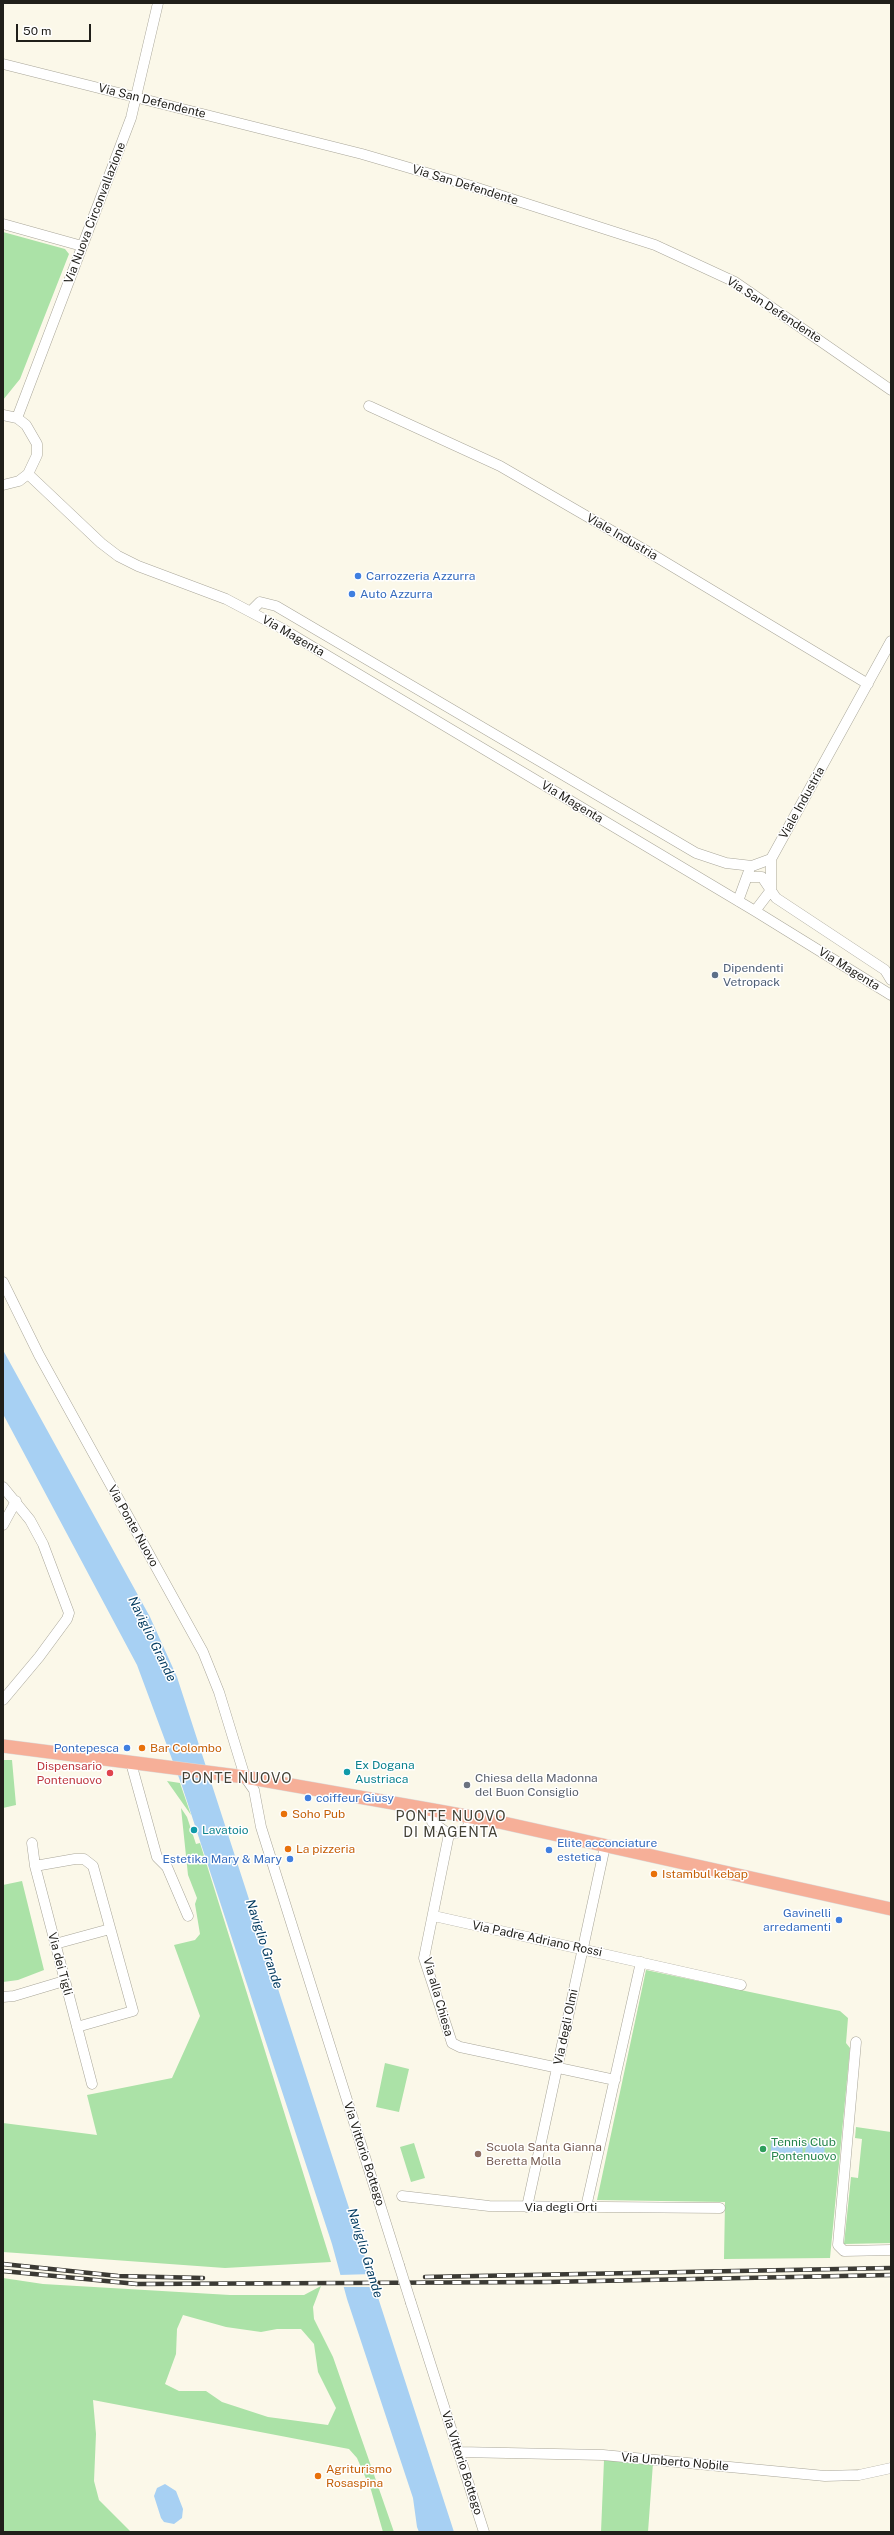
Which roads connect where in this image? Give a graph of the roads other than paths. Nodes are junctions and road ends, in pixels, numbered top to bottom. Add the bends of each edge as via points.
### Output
1 (158, 3) edge
2 (3, 64) edge
3 (137, 96) junction
4 (3, 224) edge
5 (82, 246) junction
6 (891, 390) edge
7 (369, 406) dead end
8 (3, 416) edge
9 (17, 418) junction
10 (28, 474) junction
11 (3, 484) edge
12 (251, 611) junction
13 (891, 641) edge
14 (868, 684) junction
15 (771, 859) junction
16 (752, 866) junction
17 (747, 877) junction
18 (771, 890) junction
19 (738, 902) junction
20 (755, 911) junction
21 (891, 980) edge
22 (891, 995) edge
23 (3, 1282) edge
24 (3, 1486) edge
25 (16, 1501) junction
26 (3, 1525) edge
27 (6, 1690) edge
28 (3, 1700) edge
29 (3, 1746) edge
30 (131, 1763) junction
31 (245, 1777) junction
32 (433, 1810) junction
33 (471, 1818) junction
34 (449, 1834) junction
35 (32, 1843) dead end
36 (605, 1846) junction
37 (35, 1866) junction
38 (891, 1908) edge
39 (188, 1916) dead end
40 (434, 1916) junction
41 (110, 1929) junction
42 (55, 1944) junction
43 (583, 1949) junction
44 (641, 1962) junction
45 (64, 1980) junction
46 (742, 1985) dead end
47 (3, 1997) edge
48 (77, 2027) junction
49 (856, 2042) dead end
50 (556, 2069) junction
51 (615, 2080) junction
52 (92, 2084) dead end
53 (402, 2196) dead end
54 (527, 2207) junction
55 (586, 2207) junction
56 (720, 2208) dead end
57 (891, 2250) edge
58 (459, 2452) junction
59 (891, 2468) edge
60 (484, 2532) edge

1 - 3 street, Via Nuova Circonvallazione
2 - 3 street, Via San Defendente
3 - 5 street, Via Nuova Circonvallazione
3 - 6 street, Via San Defendente via 362,154 655,245 735,282
4 - 5 street
5 - 9 street, Via Nuova Circonvallazione
7 - 14 street, Viale Industria via 500,466 646,550
8 - 9 street
9 - 10 street via 26,424 37,444 37,455
10 - 11 street via 19,481
10 - 12 street, Via Magenta via 118,556
12 - 16 street, Via Magenta via 260,602 276,606 696,853 726,863
12 - 19 street, Via Magenta
13 - 14 street, Viale Industria
14 - 15 street, Viale Industria
15 - 16 street
15 - 18 street, Viale Industria
16 - 17 street
17 - 18 street, Via Magenta via 762,877
17 - 19 street
18 - 20 street
18 - 21 street, Via Magenta via 776,898 885,970
19 - 20 street, Via Magenta
20 - 22 street, Via Magenta
23 - 31 street, Via Ponte Nuovo via 39,1355 203,1652 219,1692
24 - 25 street
25 - 26 street
25 - 27 street via 43,1544 69,1613 57,1632
27 - 28 street
29 - 30 main road
30 - 31 main road
30 - 39 street via 157,1857 167,1867
31 - 32 main road
31 - 58 street, Via Vittorio Bottego, bridge via 254,1790 261,1827
32 - 33 main road
32 - 34 street via 432,1822
33 - 34 street via 466,1831
33 - 36 main road
34 - 40 street, Via alla Chiesa
35 - 37 street, Via dei Tigli
36 - 38 main road
36 - 43 street, Via degli Olmi
37 - 41 street via 75,1859 89,1862 93,1866
37 - 42 street, Via dei Tigli
40 - 43 street, Via Padre Adriano Rossi
40 - 50 street, Via alla Chiesa via 424,1958 452,2043
41 - 42 street
41 - 48 street via 134,2011
42 - 45 street, Via dei Tigli
43 - 44 street, Via Padre Adriano Rossi
43 - 50 street, Via degli Olmi
44 - 46 street, Via Padre Adriano Rossi
44 - 51 street
45 - 47 street
45 - 48 street, Via dei Tigli
48 - 52 street, Via dei Tigli
49 - 57 street via 838,2245 844,2251
50 - 51 street, Via alla Chiesa
50 - 54 street, Via degli Olmi
51 - 55 street
53 - 54 street, Via degli Orti via 489,2206
54 - 55 street, Via degli Orti
55 - 56 street, Via degli Orti
58 - 59 street, Via Umberto Nobile via 603,2455 825,2476 859,2475
58 - 60 street, Via Vittorio Bottego

